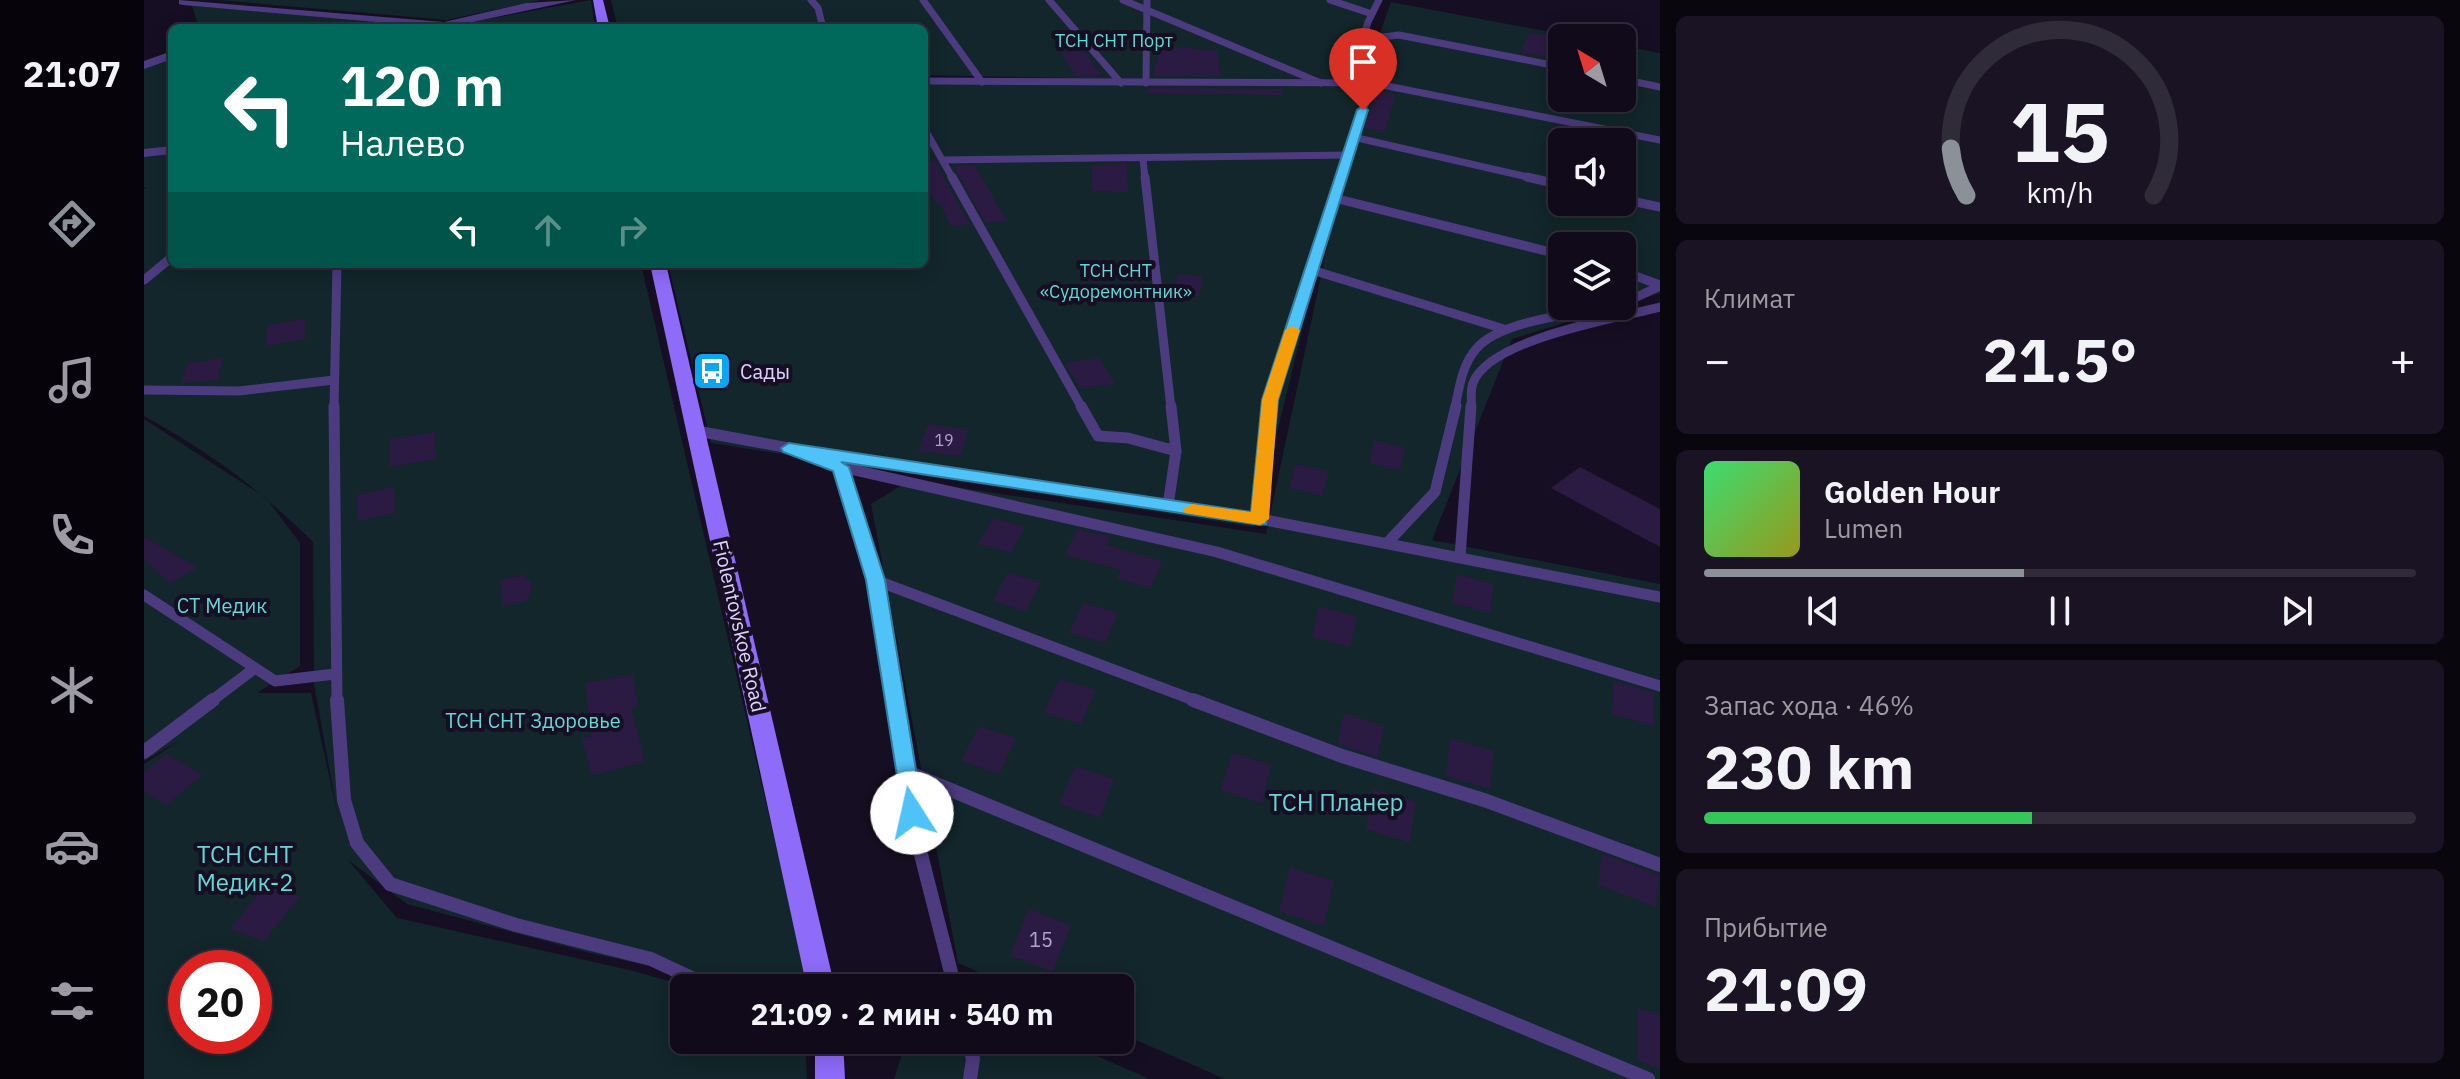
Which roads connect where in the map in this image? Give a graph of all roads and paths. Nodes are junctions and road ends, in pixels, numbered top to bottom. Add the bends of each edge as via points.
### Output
1 (571, 0) edge
2 (598, 0) edge
3 (811, 0) edge
4 (923, 0) edge
5 (1049, 0) edge
6 (1123, 0) edge
7 (1147, 0) edge
8 (1330, 0) edge
9 (1379, 0) edge
10 (183, 2) edge
11 (1149, 11) junction
12 (1372, 14) junction
13 (416, 24) edge
14 (446, 24) edge
15 (603, 24) edge
16 (822, 24) edge
17 (168, 56) edge
18 (1548, 64) edge
19 (144, 65) edge
20 (928, 81) edge
21 (982, 82) junction
22 (1636, 82) edge
23 (1121, 83) junction
24 (1146, 83) junction
25 (1372, 83) junction
26 (1350, 84) junction
27 (1326, 85) junction
28 (1660, 87) edge
29 (928, 134) edge
30 (1353, 137) junction
31 (1660, 140) edge
32 (168, 150) edge
33 (144, 153) edge
34 (1348, 155) junction
35 (1143, 159) junction
36 (944, 160) junction
37 (1548, 182) edge
38 (1334, 198) junction
39 (1636, 202) edge
40 (1660, 207) edge
41 (1548, 252) edge
42 (168, 260) edge
43 (337, 268) edge
44 (659, 268) edge
45 (1312, 270) junction
46 (1636, 277) edge
47 (144, 280) edge
48 (1660, 286) edge
49 (1636, 297) edge
50 (1660, 307) edge
51 (1548, 320) edge
52 (1504, 329) junction
53 (334, 380) junction
54 (144, 390) edge
55 (697, 431) junction
56 (789, 448) junction
57 (1176, 451) junction
58 (841, 467) junction
59 (1168, 506) junction
60 (1260, 519) junction
61 (1388, 542) junction
62 (1460, 557) junction
63 (875, 580) junction
64 (144, 595) edge
65 (1660, 597) edge
66 (255, 668) junction
67 (335, 674) junction
68 (1660, 686) edge
69 (144, 752) edge
70 (905, 771) junction
71 (1660, 865) edge
72 (683, 974) edge
73 (818, 974) edge
74 (951, 974) edge
75 (829, 1054) edge
76 (972, 1054) edge
77 (830, 1079) edge
78 (970, 1079) edge
79 (1648, 1079) edge

1 - 14 street
2 - 15 main road
3 - 16 lane
4 - 21 lane
5 - 23 lane
6 - 11 lane
7 - 11 lane
8 - 12 lane
9 - 12 lane
10 - 13 street
11 - 24 lane
11 - 27 lane
12 - 26 lane
17 - 19 street
18 - 25 lane via 1399,35 1383,37
20 - 21 lane
21 - 23 lane
22 - 28 lane
23 - 24 lane
24 - 27 lane
25 - 26 lane
25 - 30 lane
25 - 31 lane
26 - 27 lane
29 - 36 lane
30 - 34 lane
30 - 37 lane
32 - 33 street
34 - 35 lane
34 - 38 lane
35 - 36 lane
35 - 57 lane
36 - 57 lane via 1098,436
38 - 41 lane
38 - 45 lane
39 - 40 lane
42 - 47 lane
43 - 53 lane
44 - 55 main road, Fiolentovskoe Road
45 - 52 lane
45 - 60 lane via 1270,400
46 - 48 lane
48 - 49 lane
50 - 62 lane via 1541,337 1494,357 1473,382
51 - 52 lane
52 - 61 lane via 1476,348 1460,378 1435,492
53 - 54 lane via 264,392
53 - 67 lane
55 - 56 lane
55 - 73 main road, Fiolentovskoe Road
56 - 58 lane
56 - 59 lane
57 - 59 lane
58 - 63 lane
58 - 68 lane via 1217,552
59 - 60 lane
60 - 61 lane
61 - 62 lane
62 - 65 lane
63 - 70 lane
63 - 71 lane via 1342,756 1484,800
64 - 66 lane
66 - 67 lane via 275,681
66 - 69 lane
67 - 72 lane via 344,800 357,843 390,884 516,925 651,959
70 - 74 lane
70 - 79 lane
75 - 77 main road
76 - 78 lane

